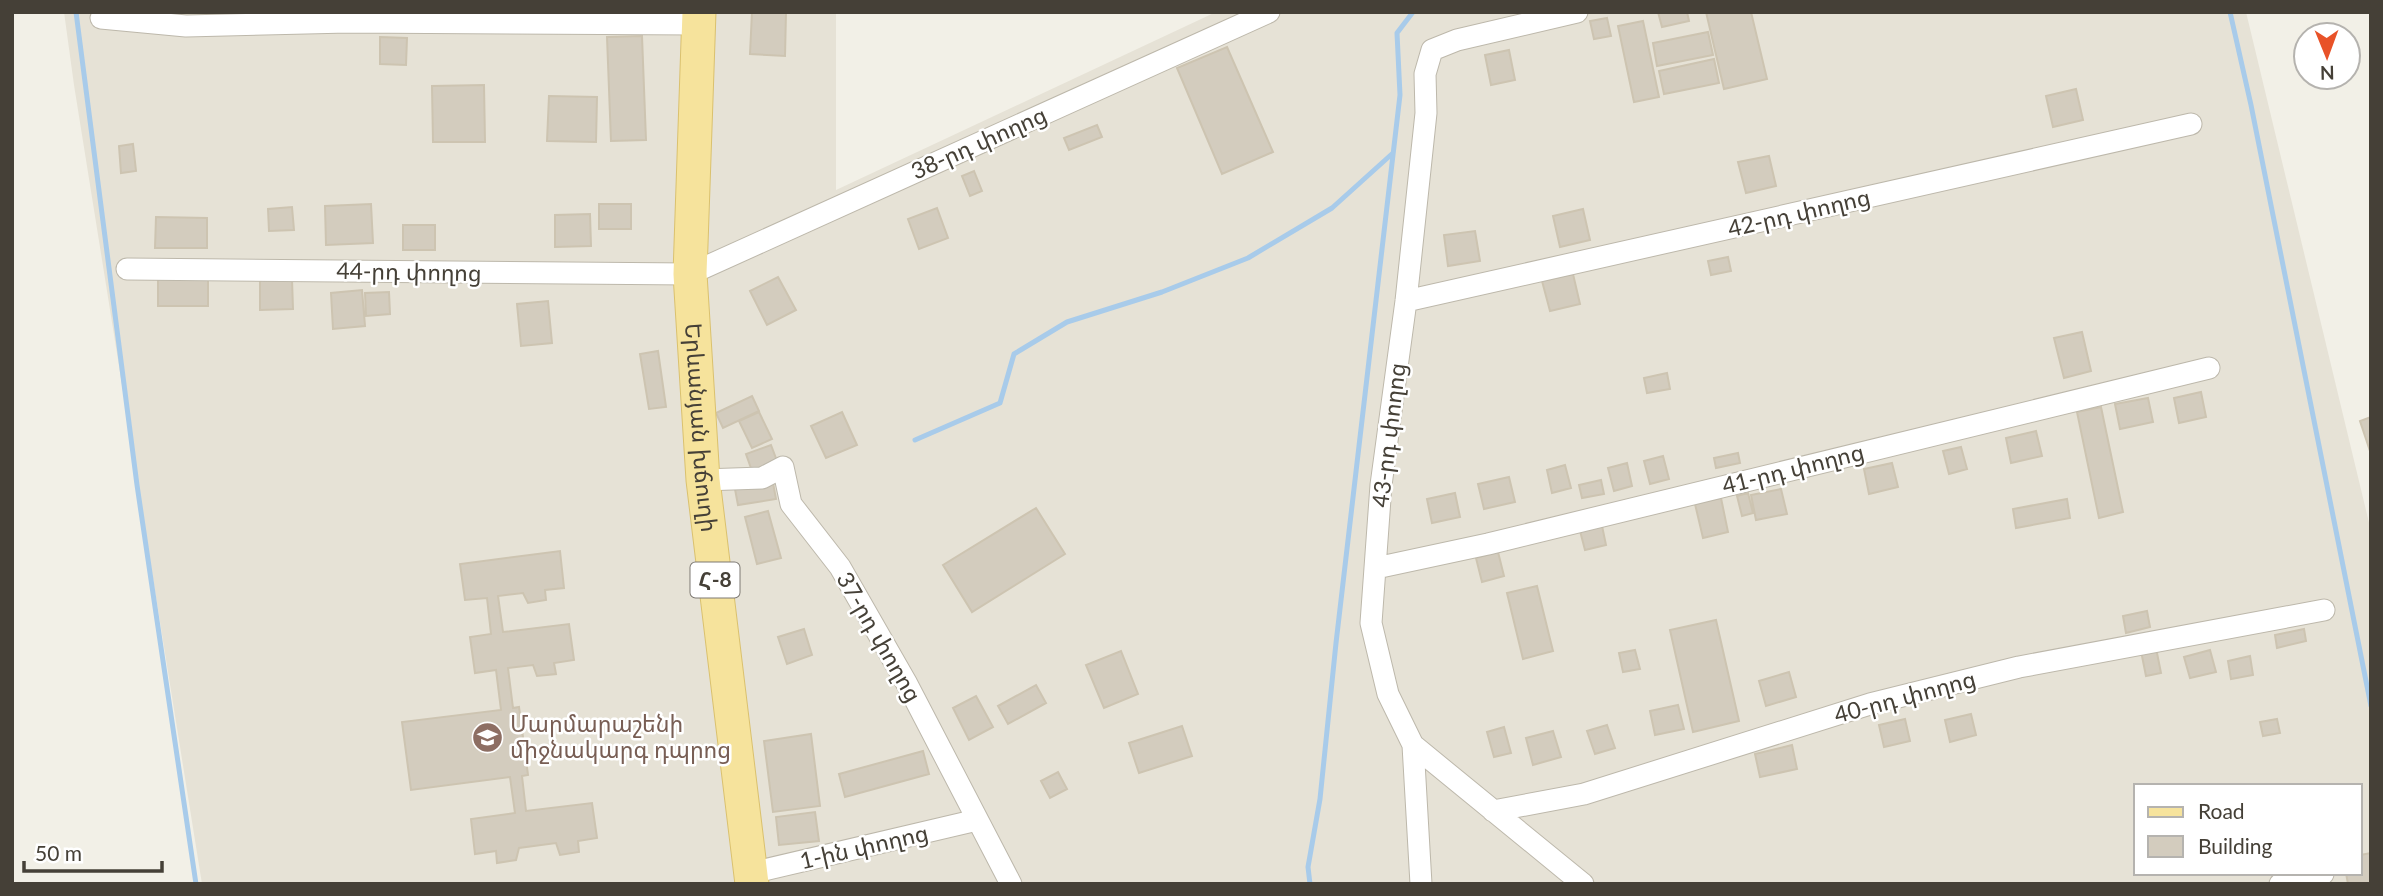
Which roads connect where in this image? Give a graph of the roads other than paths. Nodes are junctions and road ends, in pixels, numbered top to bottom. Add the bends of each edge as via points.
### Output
1 (1269, 12) edge
2 (1577, 12) edge
3 (101, 18) dead end
4 (698, 18) edge
5 (2191, 124) dead end
6 (127, 269) dead end
7 (690, 274) junction
8 (1406, 301) junction
9 (2208, 368) dead end
10 (703, 480) junction
11 (1376, 568) junction
12 (2324, 610) dead end
13 (1413, 745) junction
14 (1493, 811) junction
15 (977, 820) junction
16 (2319, 875) edge
17 (751, 878) edge
18 (1011, 884) edge
19 (1421, 884) edge
20 (1583, 884) edge
21 (2280, 884) edge

1 - 7 street, 38-րդ փողոց
2 - 8 street, 43-րդ փողոց via 1457,40 1432,51 1425,74 1426,113
3 - 4 street via 186,26
4 - 7 main road, Երևանյան խճուղի / Հ-8
5 - 8 street, 42-րդ փողոց
6 - 7 street, 44-րդ փողոց
7 - 10 main road, Երևանյան խճուղի / Հ-8
8 - 11 street, 43-րդ փողոց via 1381,485
9 - 11 street, 41-րդ փողոց
10 - 15 street, 37-րդ փողոց via 762,478 783,467 791,504 839,566
10 - 17 main road, Երևանյան խճուղի / Հ-8
11 - 13 street, 43-րդ փողոց via 1371,623 1388,694
12 - 14 street, 40-րդ փողոց via 2019,667 1870,704 1584,794
13 - 14 street, 43-րդ փողոց
13 - 19 street
14 - 20 street, 43-րդ փողոց
15 - 17 street, 1-ին փողոց
15 - 18 street, 37-րդ փողոց
16 - 21 street

